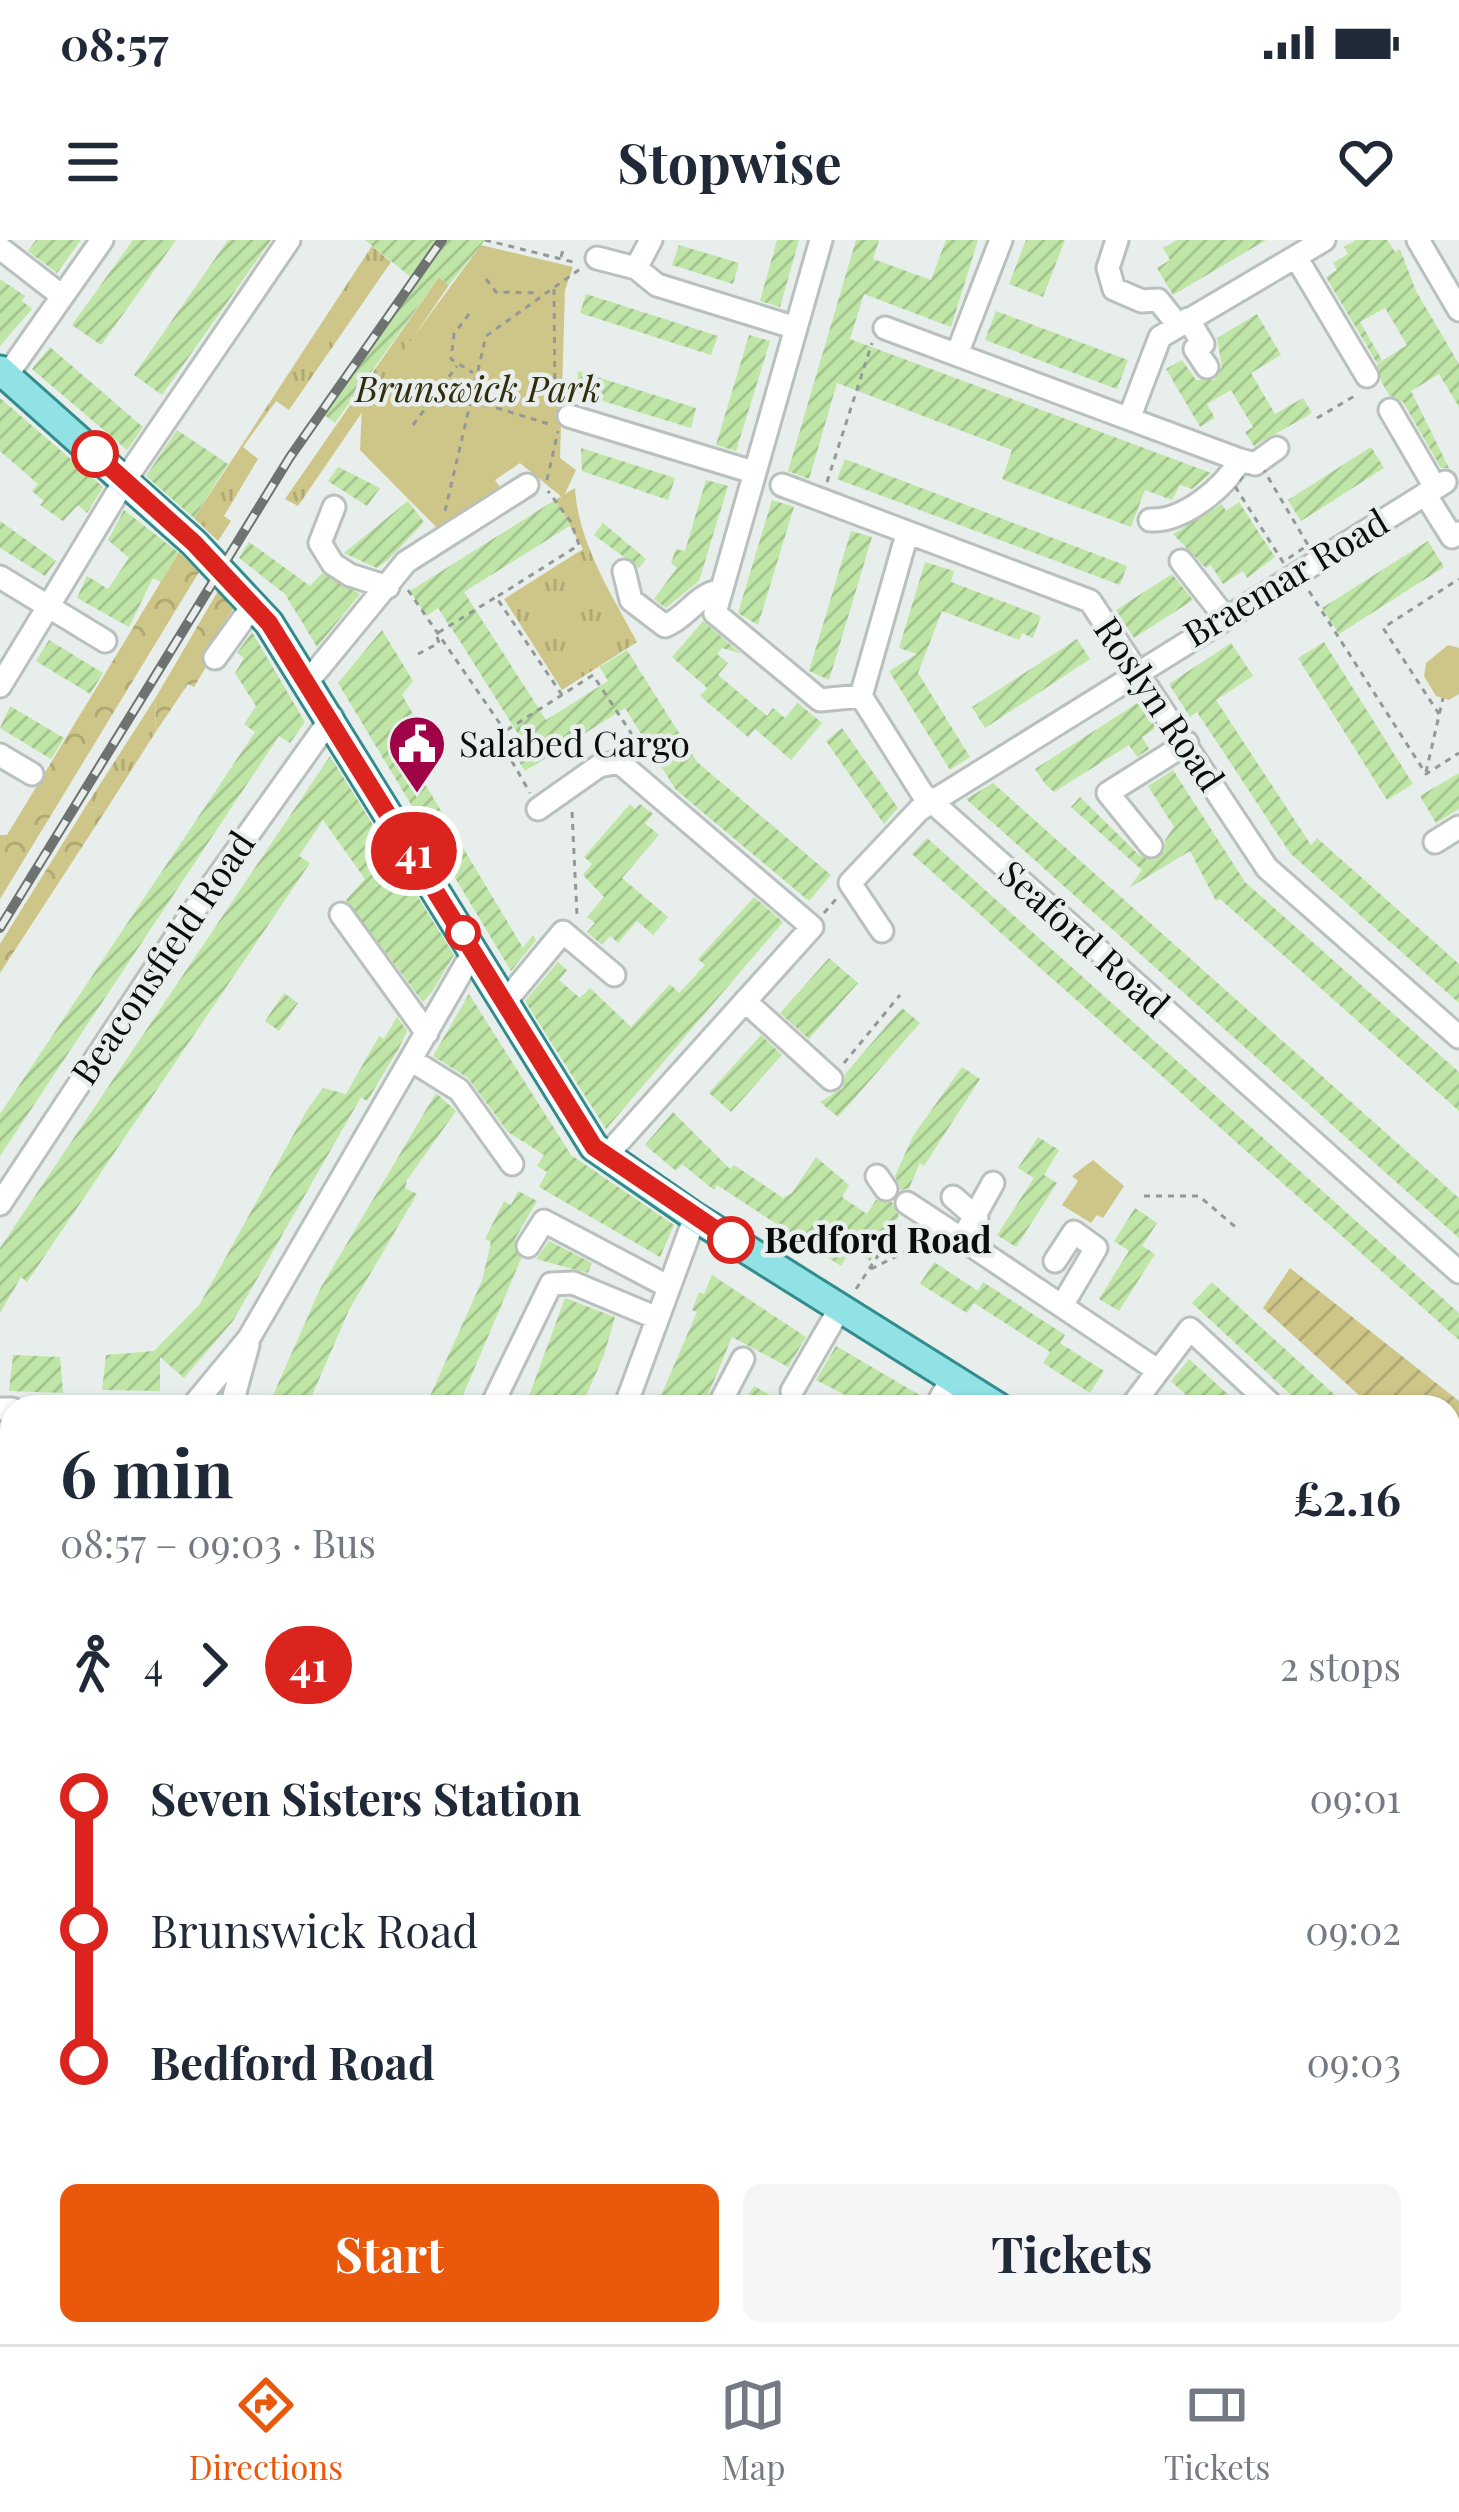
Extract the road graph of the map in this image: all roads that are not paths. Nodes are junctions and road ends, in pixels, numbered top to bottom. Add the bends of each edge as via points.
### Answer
1 (102, 240) edge
2 (289, 240) edge
3 (651, 240) edge
4 (821, 240) edge
5 (1001, 240) edge
6 (1117, 240) edge
7 (1324, 240) edge
8 (1418, 240) edge
9 (0, 248) edge
10 (1296, 257) junction
11 (590, 263) road end
12 (636, 268) junction
13 (62, 296) junction
14 (1459, 310) edge
15 (1183, 322) junction
16 (796, 328) junction
17 (885, 328) dead end
18 (957, 354) junction
19 (1207, 367) dead end
20 (3, 372) edge
21 (1364, 385) road end
22 (1390, 410) dead end
23 (1130, 416) junction
24 (564, 424) road end
25 (1277, 448) dead end
26 (1240, 460) junction
27 (753, 472) junction
28 (125, 480) junction
29 (782, 484) dead end
30 (526, 487) road end
31 (1435, 488) junction
32 (334, 507) dead end
33 (1150, 520) dead end
34 (1459, 533) edge
35 (907, 534) junction
36 (1181, 561) dead end
37 (624, 571) dead end
38 (0, 577) edge
39 (393, 580) junction
40 (718, 590) junction
41 (254, 604) junction
42 (47, 607) junction
43 (1224, 616) junction
44 (105, 640) dead end
45 (214, 658) dead end
46 (1137, 669) junction
47 (308, 680) junction
48 (0, 686) edge
49 (861, 696) junction
50 (332, 717) junction
51 (1187, 743) junction
52 (0, 755) edge
53 (32, 774) dead end
54 (547, 803) road end
55 (931, 803) junction
56 (1459, 827) edge
57 (1435, 842) dead end
58 (1150, 846) dead end
59 (340, 914) dead end
60 (882, 931) dead end
61 (476, 956) junction
62 (614, 975) dead end
63 (745, 1001) junction
64 (504, 1003) junction
65 (427, 1033) junction
66 (1459, 1037) edge
67 (411, 1060) junction
68 (831, 1078) road end
69 (606, 1156) junction
70 (512, 1164) dead end
71 (993, 1183) dead end
72 (953, 1197) dead end
73 (0, 1204) edge
74 (909, 1205) road end
75 (695, 1217) junction
76 (976, 1217) junction
77 (959, 1238) junction
78 (528, 1246) dead end
79 (1055, 1261) dead end
80 (1459, 1272) edge
81 (669, 1287) junction
82 (1063, 1304) junction
83 (839, 1307) junction
84 (657, 1318) junction
85 (249, 1338) junction
86 (743, 1359) dead end
87 (1157, 1370) junction
88 (952, 1378) junction
89 (792, 1391) dead end
90 (202, 1395) edge
91 (234, 1395) edge
92 (497, 1395) edge
93 (629, 1395) edge
94 (724, 1395) edge
95 (943, 1395) edge
96 (979, 1395) edge
97 (1139, 1395) edge
98 (1261, 1395) edge

1 - 13 street
2 - 28 street
3 - 12 street
4 - 16 street
5 - 18 street
6 - 15 street via 1108,268 1114,289 1158,299
7 - 10 street
8 - 14 street
9 - 13 street
10 - 15 street
10 - 21 street
11 - 12 street
12 - 16 street via 657,285
13 - 20 street
15 - 19 street via 1203,344 1195,349
15 - 23 street via 1160,337
16 - 27 street
17 - 18 street
18 - 23 street
20 - 28 main road
22 - 31 street
23 - 26 street
24 - 27 street
25 - 26 street via 1255,464
26 - 33 street via 1217,490 1164,521
27 - 40 street
28 - 41 main road
28 - 42 street
29 - 35 street, Roslyn Road
30 - 39 street
31 - 34 street via 1452,537
31 - 43 street, Braemar Road
32 - 39 street via 320,543 333,564
35 - 46 street, Roslyn Road via 1090,601
35 - 49 street
36 - 43 street
37 - 40 street via 631,600 665,626
38 - 42 street
39 - 47 street
40 - 49 street via 715,613 789,678 820,700
41 - 45 street
41 - 47 main road
42 - 44 street
42 - 48 street
43 - 46 street, Braemar Road
46 - 51 street, Roslyn Road
46 - 55 street, Braemar Road
47 - 50 main road
49 - 55 street, Seaford Road
50 - 61 main road
50 - 73 street, Beaconsfield Road
51 - 58 street via 1108,793
51 - 66 street, Roslyn Road via 1267,868
52 - 53 street
54 - 63 street via 599,766 619,762 812,927
55 - 60 street, Braemar Road via 850,883
55 - 80 street, Seaford Road
56 - 57 street
59 - 65 street
61 - 64 main road
61 - 65 street
62 - 64 street via 562,929
63 - 68 street
63 - 69 street
64 - 69 main road via 572,1119
65 - 67 street
67 - 70 street via 459,1090
67 - 85 street
69 - 75 main road
71 - 76 street
72 - 76 street
74 - 77 street
75 - 81 street
75 - 83 main road
76 - 77 street
77 - 82 street
78 - 81 street via 544,1221
79 - 82 street via 1074,1232 1096,1248
81 - 84 street
82 - 87 street
83 - 88 main road
83 - 89 street
84 - 92 street via 572,1283 551,1284
84 - 93 street
85 - 90 street
85 - 91 street
86 - 94 street
87 - 97 street
87 - 98 street via 1190,1329
88 - 95 street
88 - 96 main road

